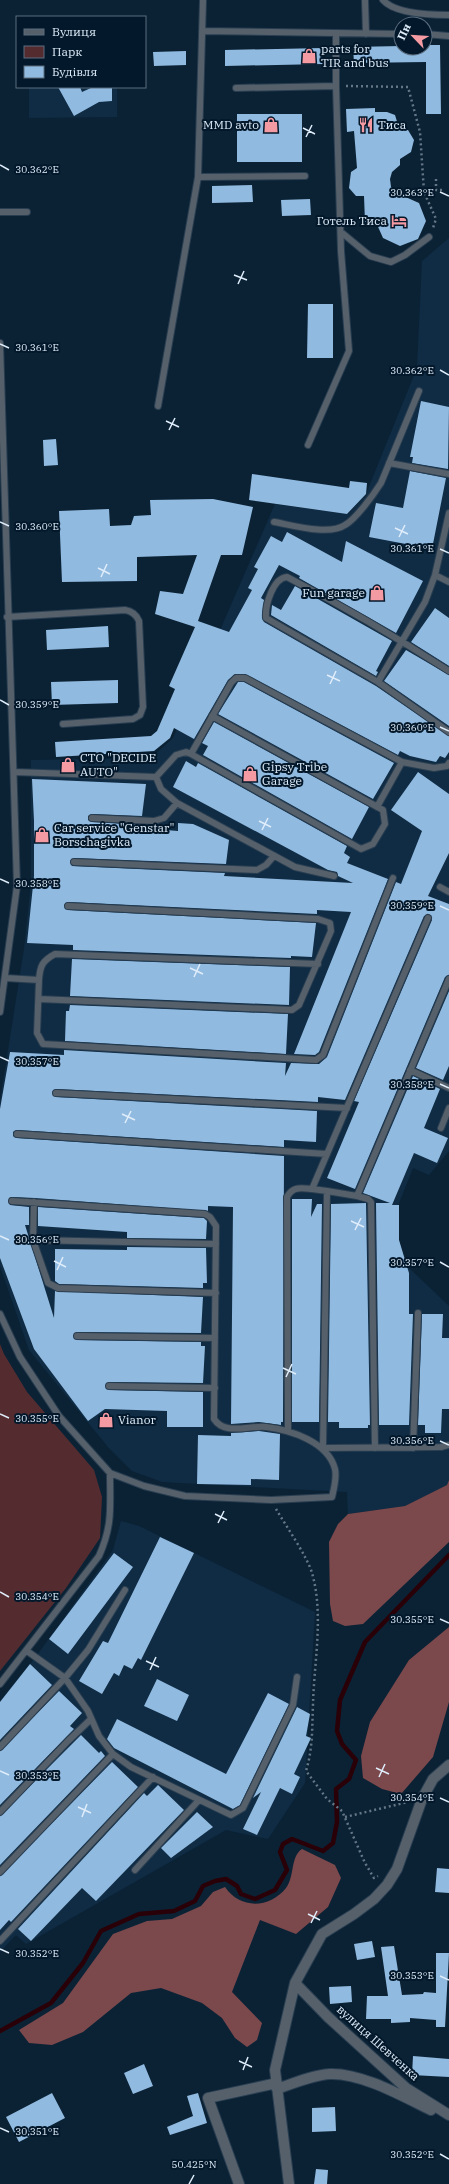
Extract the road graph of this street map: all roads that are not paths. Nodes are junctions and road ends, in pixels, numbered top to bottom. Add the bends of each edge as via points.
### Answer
1 (203, 0) edge
2 (365, 0) edge
3 (383, 0) edge
4 (449, 15) edge
5 (202, 31) junction
6 (336, 34) junction
7 (366, 34) junction
8 (393, 34) edge
9 (433, 35) edge
10 (449, 36) edge
11 (336, 86) junction
12 (236, 88) dead end
13 (305, 176) dead end
14 (198, 177) junction
15 (0, 212) edge
16 (27, 212) dead end
17 (341, 232) junction
18 (429, 237) road end
19 (0, 343) edge
20 (418, 391) dead end
21 (158, 406) dead end
22 (308, 445) dead end
23 (389, 463) junction
24 (449, 474) edge
25 (449, 515) edge
26 (274, 522) dead end
27 (436, 575) junction
28 (449, 582) edge
29 (8, 617) junction
30 (402, 641) junction
31 (449, 671) edge
32 (378, 682) junction
33 (212, 716) junction
34 (63, 724) dead end
35 (449, 732) edge
36 (192, 754) junction
37 (402, 762) junction
38 (449, 763) edge
39 (14, 772) junction
40 (156, 777) junction
41 (177, 803) junction
42 (377, 807) junction
43 (92, 818) dead end
44 (274, 856) junction
45 (74, 862) dead end
46 (334, 876) dead end
47 (393, 878) dead end
48 (440, 886) dead end
49 (449, 892) edge
50 (68, 906) dead end
51 (428, 918) dead end
52 (318, 964) junction
53 (6, 978) junction
54 (449, 979) edge
55 (39, 980) junction
56 (38, 999) junction
57 (0, 1012) edge
58 (410, 1070) junction
59 (449, 1088) edge
60 (56, 1093) dead end
61 (347, 1108) junction
62 (449, 1108) edge
63 (441, 1128) dead end
64 (17, 1134) dead end
65 (327, 1154) junction
66 (312, 1189) junction
67 (327, 1191) junction
68 (357, 1196) junction
69 (12, 1201) dead end
70 (34, 1202) junction
71 (33, 1240) junction
72 (216, 1244) junction
73 (216, 1293) junction
74 (418, 1313) dead end
75 (0, 1314) edge
76 (77, 1336) dead end
77 (215, 1338) junction
78 (109, 1386) dead end
79 (215, 1388) junction
80 (288, 1431) junction
81 (449, 1445) edge
82 (323, 1448) junction
83 (375, 1448) junction
84 (413, 1448) junction
85 (110, 1473) junction
86 (125, 1590) dead end
87 (26, 1651) junction
88 (297, 1677) dead end
89 (65, 1678) junction
90 (0, 1684) edge
91 (91, 1719) junction
92 (0, 1747) edge
93 (113, 1754) junction
94 (449, 1765) edge
95 (153, 1777) junction
96 (199, 1800) junction
97 (0, 1812) edge
98 (135, 1870) dead end
99 (0, 1872) edge
100 (0, 1941) edge
101 (295, 1983) junction
102 (277, 2086) junction
103 (449, 2117) edge
104 (240, 2184) edge
105 (289, 2184) edge

1 - 5 lane
2 - 7 lane
3 - 4 lane via 386,4 406,12
5 - 6 lane
5 - 14 lane
6 - 7 lane
6 - 11 lane
7 - 8 lane
9 - 10 lane
11 - 12 lane
11 - 17 lane
13 - 14 lane
14 - 21 lane
15 - 16 lane
17 - 18 lane via 370,256 391,262 404,256
17 - 22 lane via 349,351
19 - 29 lane
20 - 23 lane
23 - 24 lane
23 - 26 lane via 374,495 345,526 325,530
25 - 27 lane
27 - 28 lane
27 - 30 lane via 425,602
29 - 34 lane via 125,610 137,616 143,707 140,715 133,719
29 - 39 lane
30 - 31 lane
30 - 32 lane
30 - 32 lane via 340,604 287,577 276,583 266,618
32 - 35 lane
33 - 36 lane
33 - 37 lane via 231,682 236,678 245,678
33 - 42 lane
36 - 40 lane via 186,752 176,755
36 - 42 lane via 361,849 373,844 385,824 383,810
37 - 38 lane via 434,768 447,766
37 - 42 lane
39 - 40 lane
39 - 53 lane via 17,886
40 - 41 lane via 161,789
41 - 43 lane via 164,818 154,821
41 - 44 lane
44 - 45 lane via 257,870
44 - 46 lane via 295,867
47 - 56 lane via 323,1055 316,1060 43,1044 36,1033
48 - 49 lane
50 - 52 lane via 318,918 330,923 331,931
51 - 61 lane
52 - 55 lane via 55,954 45,959 40,966
52 - 56 lane via 298,1005 292,1010
53 - 55 lane
53 - 57 lane
54 - 58 lane
55 - 56 lane
58 - 59 lane
58 - 68 lane
60 - 61 lane
61 - 65 lane
62 - 63 lane
64 - 65 lane
65 - 66 lane
66 - 67 lane
66 - 80 lane via 297,1188 291,1191 288,1197
67 - 68 lane
67 - 82 lane
68 - 83 lane via 371,1202
69 - 70 lane
70 - 71 lane
70 - 72 lane via 204,1214 210,1216 216,1226
71 - 72 lane
71 - 73 lane via 48,1283 58,1288
72 - 73 lane
73 - 77 lane
74 - 84 lane
75 - 85 lane via 20,1357 59,1416
76 - 77 lane
77 - 79 lane
78 - 79 lane
79 - 80 lane via 214,1420 218,1426 226,1429 264,1427
80 - 82 lane
81 - 84 lane
82 - 83 lane
82 - 85 lane via 335,1469 332,1497 271,1500 185,1496 144,1486
83 - 84 lane
85 - 87 lane via 108,1536 99,1556
86 - 89 lane via 88,1650
87 - 89 lane
87 - 90 lane
88 - 96 lane via 293,1705 243,1808 231,1815
89 - 91 lane
89 - 92 lane
91 - 93 lane via 99,1736
91 - 97 lane
93 - 95 lane via 131,1767
93 - 99 lane
94 - 101 street via 433,1779 422,1799 397,1869 387,1885 374,1899 322,1934
95 - 96 lane
95 - 100 lane
96 - 98 lane
101 - 102 street via 275,2070
101 - 103 street, вулиця Шевченка via 328,2017 406,2088
102 - 103 street, вулиця Шевченка via 331,2074 355,2077
102 - 104 street, вулиця Шевченка via 208,2098
102 - 105 street

